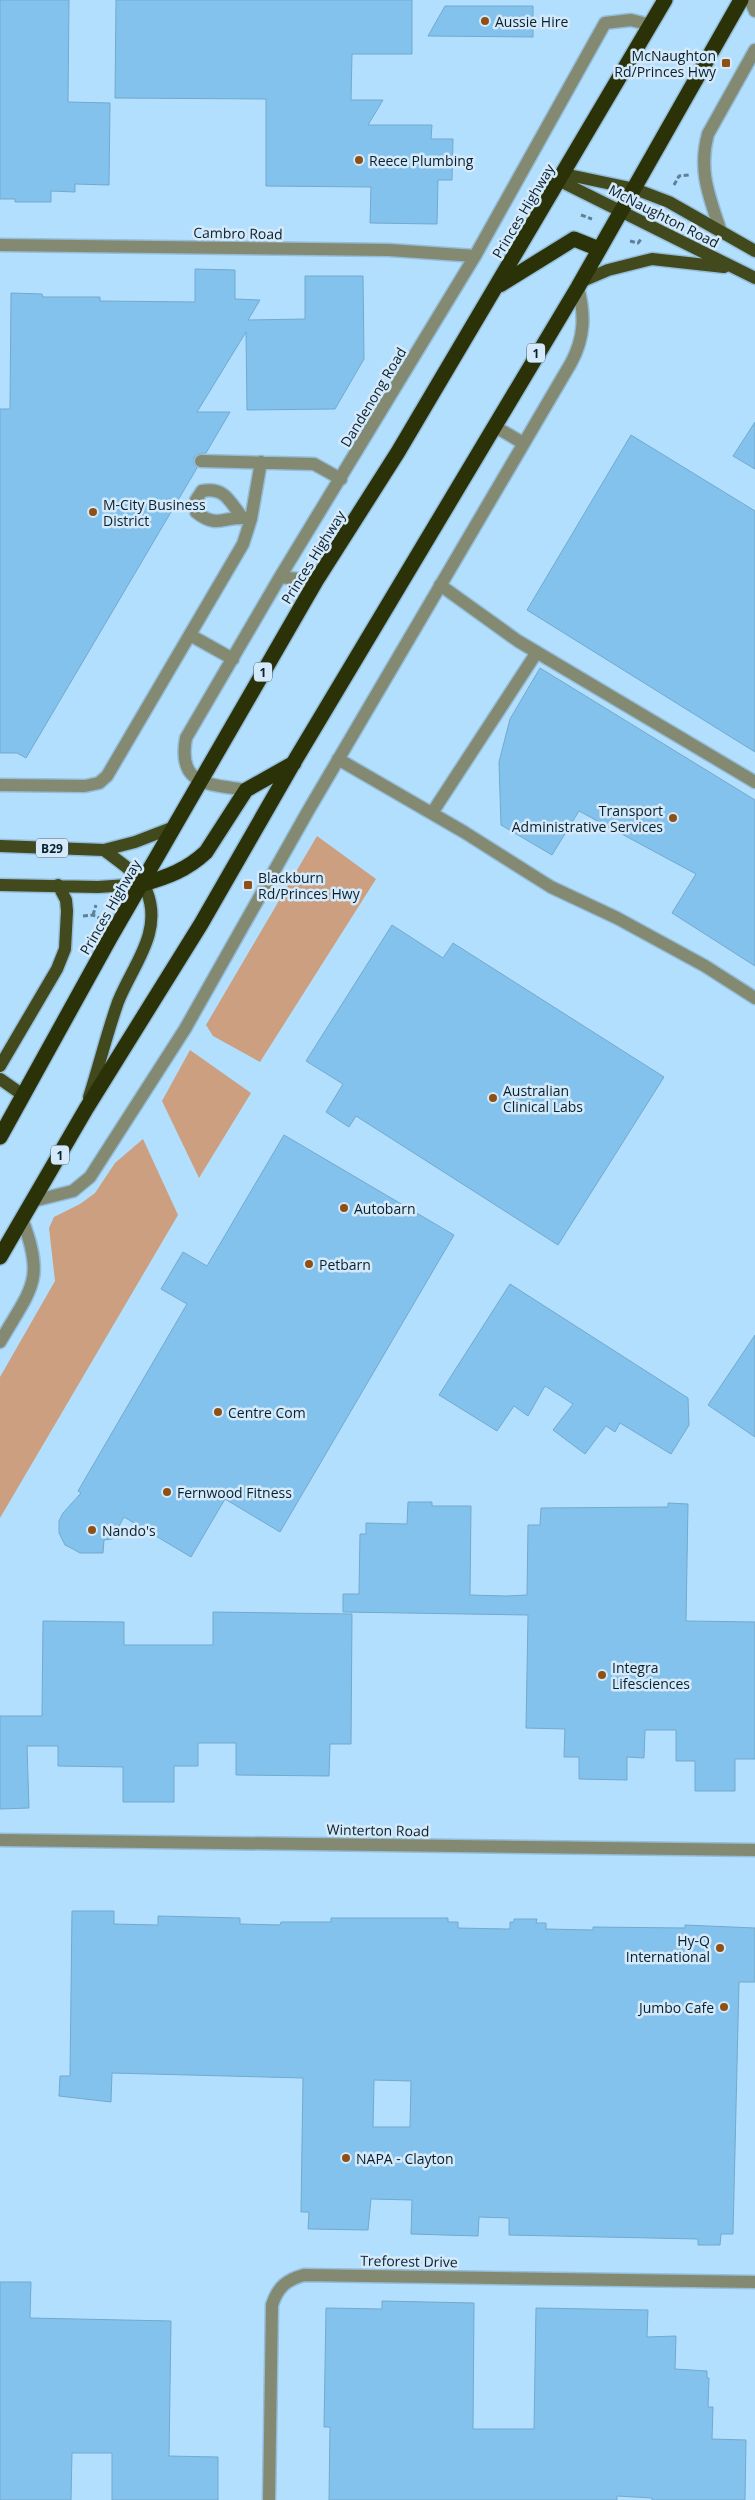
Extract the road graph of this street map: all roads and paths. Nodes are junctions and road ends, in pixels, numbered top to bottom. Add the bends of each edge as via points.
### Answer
1 (665, 0) edge
2 (742, 0) edge
3 (750, 0) edge
4 (755, 11) edge
5 (651, 25) junction
6 (755, 50) edge
7 (695, 174) dead end
8 (562, 178) junction
9 (674, 185) dead end
10 (634, 189) junction
11 (622, 210) junction
12 (582, 214) dead end
13 (592, 219) dead end
14 (720, 229) junction
15 (0, 245) edge
16 (598, 250) junction
17 (755, 251) edge
18 (475, 256) junction
19 (734, 268) junction
20 (755, 278) edge
21 (579, 284) junction
22 (496, 287) junction
23 (494, 426) junction
24 (523, 443) junction
25 (202, 461) dead end
26 (261, 462) junction
27 (341, 479) junction
28 (280, 577) junction
29 (316, 580) junction
30 (440, 585) junction
31 (190, 635) junction
32 (536, 652) junction
33 (233, 659) junction
34 (338, 759) junction
35 (294, 762) junction
36 (200, 782) junction
37 (755, 782) edge
38 (0, 785) edge
39 (246, 790) junction
40 (432, 813) junction
41 (174, 827) junction
42 (0, 846) edge
43 (104, 850) junction
44 (0, 884) edge
45 (143, 884) junction
46 (58, 885) junction
47 (96, 905) dead end
48 (93, 915) junction
49 (84, 916) dead end
50 (99, 918) dead end
51 (755, 998) edge
52 (0, 1066) edge
53 (0, 1079) edge
54 (23, 1095) junction
55 (86, 1109) junction
56 (0, 1137) edge
57 (33, 1200) junction
58 (22, 1219) junction
59 (0, 1257) edge
60 (0, 1342) edge
61 (0, 1840) edge
62 (755, 1850) edge
63 (755, 2282) edge
64 (269, 2500) edge

1 - 5 highway, Princes Highway / 1
2 - 10 highway, 1
3 - 4 street
5 - 8 highway, Princes Highway / 1
5 - 18 street, Dandenong Road via 632,20 605,23
6 - 14 street via 708,134 705,146 706,185
7 - 9 path via 679,176
8 - 10 main road, McNaughton Road
8 - 11 main road, McNaughton Road
8 - 22 highway, Princes Highway / 1
10 - 11 highway, 1
10 - 14 main road, McNaughton Road via 669,202
11 - 16 highway, 1
11 - 19 main road, McNaughton Road
12 - 13 path
14 - 17 main road, McNaughton Road
15 - 18 street, Cambro Road via 389,250
16 - 21 highway, 1
16 - 22 highway via 574,239
18 - 27 street, Dandenong Road
19 - 20 main road, McNaughton Road
19 - 21 main road via 652,259 608,270
21 - 23 highway, 1
21 - 24 street via 584,320 579,349
22 - 29 highway, Princes Highway / 1 via 398,452
23 - 24 street
23 - 35 highway, 1
24 - 30 street
25 - 26 street
26 - 27 street via 314,464
26 - 31 street via 246,518 243,544
27 - 28 street, Dandenong Road
28 - 29 street
28 - 33 street, Dandenong Road
29 - 36 highway, Princes Highway / 1
30 - 32 street
30 - 34 street
31 - 33 street
31 - 38 street via 107,776 99,783 85,786
32 - 37 street
32 - 40 street
33 - 36 street, Dandenong Road via 186,738 185,764 190,775
34 - 40 street
34 - 57 street via 185,1029 106,1154 90,1177 73,1191
35 - 39 highway
35 - 55 highway, 1 via 190,942
36 - 39 street
36 - 41 highway, Princes Highway / 1
39 - 45 highway via 197,861 170,876
40 - 51 street via 551,887 617,918 705,966
41 - 43 main road, B29
41 - 45 highway, Princes Highway / 1
42 - 43 main road, B29
43 - 45 main road
44 - 46 main road
45 - 46 main road
45 - 54 highway, Princes Highway / 1
45 - 55 main road via 150,911 148,942 118,1002
46 - 52 main road via 66,900 65,949 57,969
47 - 48 path
48 - 49 path
48 - 50 path
53 - 54 main road
54 - 56 highway, Princes Highway / 1
55 - 57 highway, 1
57 - 58 highway, 1
58 - 59 highway, 1
58 - 60 street via 35,1257 34,1280
61 - 62 street, Winterton Road
63 - 64 street, Treforest Drive via 304,2275 290,2278 277,2290 272,2305

